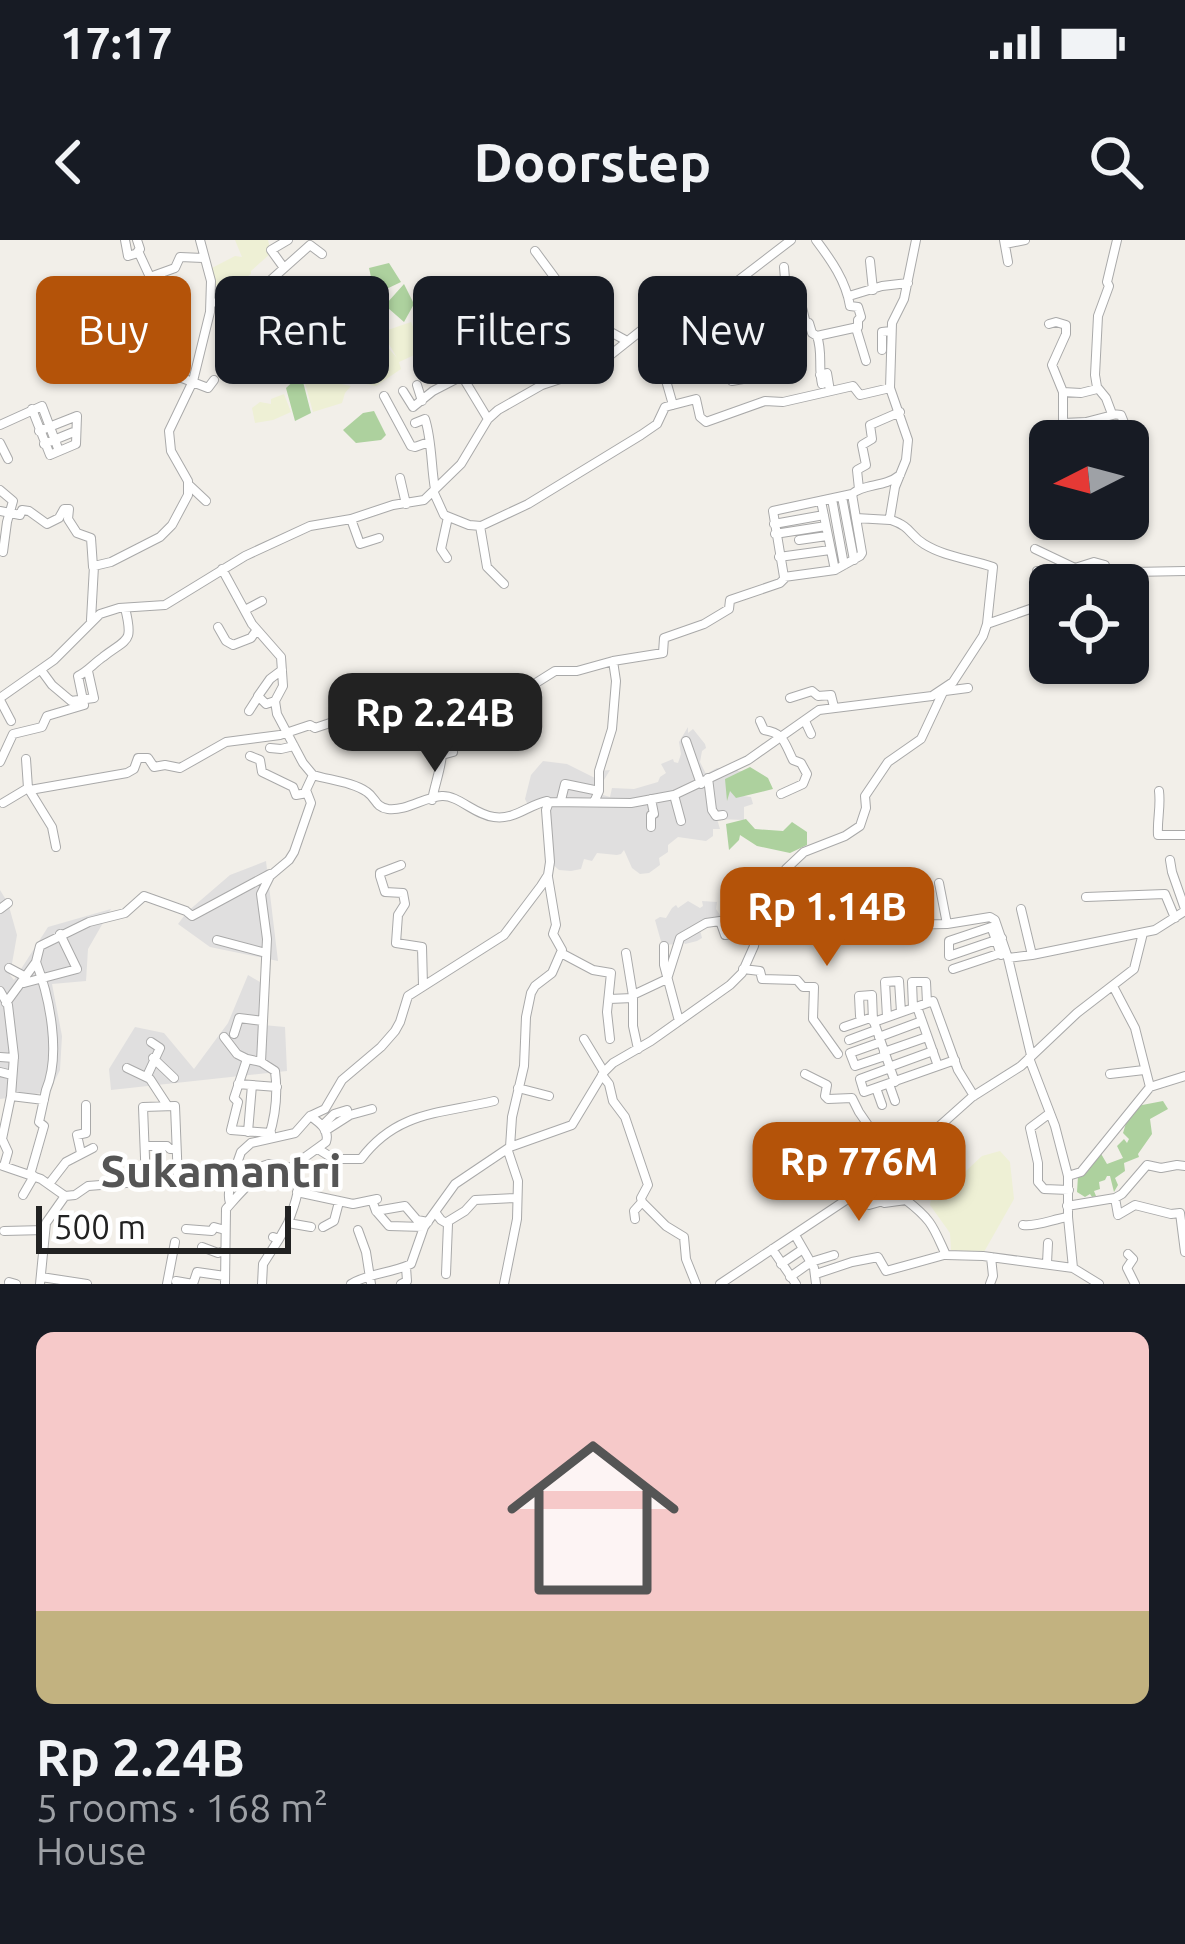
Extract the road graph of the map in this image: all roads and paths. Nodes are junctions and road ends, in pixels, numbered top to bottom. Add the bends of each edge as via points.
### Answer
1 (125, 240) edge
2 (137, 240) edge
3 (200, 240) edge
4 (288, 240) edge
5 (790, 240) edge
6 (916, 240) edge
7 (1025, 240) edge
8 (1117, 240) edge
9 (821, 242) edge
10 (1005, 242) edge
11 (535, 251) dead end
12 (322, 254) dead end
13 (140, 255) junction
14 (128, 259) dead end
15 (203, 259) junction
16 (870, 261) dead end
17 (1008, 262) dead end
18 (784, 267) dead end
19 (284, 268) junction
20 (275, 276) edge
21 (553, 276) edge
22 (743, 276) edge
23 (784, 276) edge
24 (908, 283) junction
25 (873, 290) junction
26 (848, 296) junction
27 (212, 302) junction
28 (215, 302) edge
29 (807, 324) edge
30 (1049, 325) dead end
31 (856, 328) junction
32 (638, 332) edge
33 (891, 332) junction
34 (614, 333) edge
35 (817, 336) junction
36 (627, 340) junction
37 (882, 350) dead end
38 (614, 351) edge
39 (866, 361) dead end
40 (214, 380) dead end
41 (193, 381) junction
42 (548, 384) edge
43 (668, 384) edge
44 (824, 384) junction
45 (417, 385) dead end
46 (890, 388) junction
47 (1099, 388) junction
48 (403, 392) dead end
49 (1064, 392) junction
50 (23, 396) dead end
51 (384, 396) dead end
52 (13, 401) dead end
53 (422, 401) junction
54 (673, 405) junction
55 (34, 408) junction
56 (900, 412) junction
57 (19, 415) junction
58 (1113, 415) junction
59 (488, 419) junction
60 (1123, 420) edge
61 (415, 423) dead end
62 (0, 424) edge
63 (50, 426) junction
64 (39, 431) junction
65 (76, 431) junction
66 (55, 440) junction
67 (428, 442) junction
68 (0, 443) edge
69 (44, 444) junction
70 (59, 451) junction
71 (7, 460) edge
72 (900, 475) junction
73 (400, 478) dead end
74 (189, 485) junction
75 (0, 490) edge
76 (435, 492) junction
77 (841, 496) junction
78 (206, 501) dead end
79 (406, 504) junction
80 (12, 513) edge
81 (448, 517) junction
82 (856, 518) junction
83 (351, 519) junction
84 (890, 520) junction
85 (481, 526) junction
86 (774, 529) junction
87 (829, 535) junction
88 (379, 538) dead end
89 (855, 539) junction
90 (1035, 549) dead end
91 (3, 552) dead end
92 (811, 552) junction
93 (779, 557) junction
94 (446, 558) dead end
95 (1067, 564) edge
96 (844, 565) junction
97 (93, 568) junction
98 (222, 569) junction
99 (1185, 571) edge
100 (1149, 572) edge
101 (786, 577) junction
102 (504, 584) dead end
103 (262, 602) dead end
104 (125, 608) junction
105 (1029, 608) edge
106 (245, 610) junction
107 (91, 621) junction
108 (987, 624) junction
109 (218, 627) dead end
110 (256, 630) junction
111 (614, 661) junction
112 (283, 669) junction
113 (41, 670) junction
114 (968, 688) dead end
115 (944, 691) junction
116 (258, 697) junction
117 (91, 698) junction
118 (790, 698) dead end
119 (0, 699) edge
120 (275, 701) junction
121 (834, 707) junction
122 (248, 711) dead end
123 (347, 720) dead end
124 (11, 721) dead end
125 (805, 721) junction
126 (760, 722) dead end
127 (285, 733) junction
128 (811, 734) dead end
129 (782, 737) junction
130 (686, 741) dead end
131 (293, 746) junction
132 (269, 748) dead end
133 (758, 753) junction
134 (250, 756) dead end
135 (1, 758) edge
136 (26, 759) dead end
137 (767, 765) dead end
138 (313, 775) junction
139 (704, 781) junction
140 (29, 789) junction
141 (0, 790) edge
142 (599, 791) junction
143 (1160, 791) dead end
144 (307, 793) junction
145 (781, 794) dead end
146 (674, 795) junction
147 (651, 799) junction
148 (432, 800) junction
149 (561, 800) junction
150 (549, 802) junction
151 (594, 802) junction
152 (2, 803) edge
153 (723, 815) dead end
154 (680, 820) dead end
155 (651, 827) dead end
156 (1185, 836) edge
157 (56, 847) dead end
158 (1170, 860) dead end
159 (401, 865) dead end
160 (272, 874) junction
161 (548, 875) junction
162 (939, 883) dead end
163 (1086, 897) dead end
164 (1021, 909) dead end
165 (1185, 910) edge
166 (1175, 918) junction
167 (947, 924) junction
168 (756, 933) junction
169 (1143, 933) junction
170 (60, 934) junction
171 (999, 939) junction
172 (217, 940) dead end
173 (664, 946) dead end
174 (266, 953) junction
175 (561, 953) junction
176 (626, 953) dead end
177 (1032, 955) junction
178 (1003, 956) junction
179 (36, 962) junction
180 (9, 968) dead end
181 (628, 969) junction
182 (743, 969) junction
183 (953, 969) dead end
184 (610, 972) junction
185 (42, 979) junction
186 (667, 979) junction
187 (24, 980) junction
188 (423, 986) junction
189 (1113, 986) junction
190 (0, 991) edge
191 (633, 997) junction
192 (609, 999) junction
193 (919, 1006) junction
194 (4, 1007) edge
195 (901, 1012) junction
196 (860, 1016) dead end
197 (887, 1017) junction
198 (263, 1021) junction
199 (679, 1021) junction
200 (922, 1022) junction
201 (844, 1027) dead end
202 (927, 1036) junction
203 (879, 1037) junction
204 (584, 1039) dead end
205 (610, 1039) dead end
206 (849, 1040) dead end
207 (151, 1042) dead end
208 (638, 1048) junction
209 (933, 1052) junction
210 (838, 1054) dead end
211 (0, 1057) edge
212 (1030, 1057) junction
213 (14, 1058) junction
214 (153, 1058) junction
215 (247, 1059) junction
216 (955, 1060) junction
217 (261, 1062) junction
218 (938, 1066) junction
219 (127, 1068) dead end
220 (890, 1068) junction
221 (1144, 1070) junction
222 (0, 1072) edge
223 (603, 1073) junction
224 (1110, 1074) dead end
225 (806, 1075) dead end
226 (12, 1076) junction
227 (148, 1076) junction
228 (1185, 1076) edge
229 (174, 1078) dead end
230 (892, 1083) junction
231 (238, 1084) junction
232 (252, 1085) junction
233 (277, 1087) junction
234 (1150, 1087) junction
235 (518, 1088) junction
236 (876, 1088) junction
237 (10, 1096) junction
238 (549, 1096) dead end
239 (972, 1097) junction
240 (44, 1100) junction
241 (895, 1100) dead end
242 (494, 1101) dead end
243 (86, 1105) dead end
244 (882, 1105) dead end
245 (167, 1106) junction
246 (372, 1109) dead end
247 (347, 1110) dead end
248 (1050, 1113) junction
249 (310, 1115) junction
250 (322, 1125) junction
251 (248, 1132) junction
252 (270, 1135) junction
253 (145, 1146) junction
254 (93, 1148) dead end
255 (176, 1149) junction
256 (318, 1149) junction
257 (509, 1149) junction
258 (81, 1153) junction
259 (2, 1166) edge
260 (278, 1166) junction
261 (896, 1166) junction
262 (1185, 1166) edge
263 (290, 1168) junction
264 (232, 1172) junction
265 (32, 1175) junction
266 (1068, 1176) junction
267 (872, 1182) junction
268 (146, 1183) junction
269 (181, 1184) junction
270 (51, 1185) junction
271 (861, 1189) junction
272 (1069, 1190) junction
273 (297, 1192) junction
274 (23, 1195) dead end
275 (65, 1196) junction
276 (515, 1198) junction
277 (1114, 1198) junction
278 (883, 1201) junction
279 (339, 1202) junction
280 (642, 1202) junction
281 (230, 1204) junction
282 (376, 1211) junction
283 (435, 1212) junction
284 (1068, 1212) junction
285 (635, 1219) dead end
286 (447, 1222) junction
287 (288, 1223) junction
288 (426, 1225) junction
289 (323, 1226) dead end
290 (1023, 1226) dead end
291 (311, 1227) dead end
292 (185, 1229) dead end
293 (45, 1230) junction
294 (225, 1230) junction
295 (358, 1230) dead end
296 (4, 1231) dead end
297 (795, 1234) junction
298 (175, 1242) dead end
299 (1048, 1243) dead end
300 (202, 1247) dead end
301 (803, 1249) junction
302 (225, 1250) junction
303 (772, 1250) junction
304 (1185, 1252) edge
305 (1128, 1253) dead end
306 (944, 1254) junction
307 (833, 1255) dead end
308 (991, 1257) junction
309 (811, 1262) junction
310 (1047, 1263) junction
311 (781, 1264) junction
312 (406, 1267) junction
313 (1073, 1268) junction
314 (446, 1274) dead end
315 (816, 1279) edge
316 (226, 1280) edge
317 (371, 1280) edge
318 (793, 1280) edge
319 (40, 1281) edge
320 (172, 1282) edge
321 (87, 1284) edge
322 (189, 1284) edge
323 (262, 1284) edge
324 (351, 1284) edge
325 (401, 1284) edge
326 (504, 1284) edge
327 (696, 1284) edge
328 (720, 1284) edge
329 (990, 1284) edge
330 (1099, 1284) edge
331 (1135, 1284) edge

1 - 13 street via 128,256
2 - 13 street
3 - 15 street
4 - 19 street via 271,250
5 - 22 street
6 - 24 street
7 - 10 street
8 - 47 street via 1098,316
9 - 26 street
10 - 17 street
11 - 21 street
12 - 19 street via 310,245
13 - 14 street
13 - 15 street via 151,278 183,257
15 - 27 street
16 - 25 street
18 - 23 street
19 - 20 street
24 - 25 street
24 - 33 street
25 - 26 street
26 - 31 street via 861,316
27 - 28 street
27 - 41 street
29 - 35 street
30 - 49 street via 1066,325 1052,364
31 - 35 street
31 - 39 street
32 - 36 street
33 - 37 street via 882,332
33 - 46 street
34 - 36 street
35 - 44 street
36 - 38 street
40 - 41 street via 208,388
41 - 74 street via 169,431
42 - 59 street
43 - 54 street
44 - 46 street via 853,386 860,395
44 - 54 street via 706,422 697,399
45 - 53 street
46 - 56 street
47 - 49 street
47 - 58 street
48 - 53 street via 412,407
49 - 58 street via 1064,424
50 - 55 street
51 - 67 street via 411,446
52 - 57 street
53 - 59 street via 462,376
54 - 85 street via 641,435
55 - 57 street
55 - 63 street
55 - 64 street
56 - 72 street via 908,440
56 - 77 street via 870,425 866,465
57 - 62 street
58 - 60 street
59 - 76 street
61 - 67 street via 426,421
63 - 64 street
63 - 65 street via 77,416
63 - 66 street
64 - 69 street
65 - 66 street
65 - 70 street via 76,444
66 - 69 street
66 - 70 street
67 - 76 street
68 - 71 street
69 - 70 street via 49,455
72 - 77 street
72 - 84 street
73 - 79 street
74 - 78 street
74 - 97 street via 166,532
75 - 80 street via 13,500
76 - 79 street
76 - 81 street
77 - 82 street
77 - 86 street via 774,510
77 - 87 street
77 - 87 street
77 - 89 street
79 - 83 street
80 - 91 street
80 - 97 street via 29,511 48,524 68,509 76,532 91,538
81 - 85 street
81 - 94 street
82 - 84 street
82 - 89 street
83 - 88 street via 360,544
83 - 98 street via 310,526
84 - 108 street via 909,527 920,543 993,567
85 - 102 street via 488,567
86 - 87 street
86 - 93 street
87 - 89 street
87 - 92 street
87 - 92 street via 804,540
87 - 96 street
89 - 96 street
90 - 95 street
92 - 93 street
93 - 101 street
96 - 101 street
97 - 107 street
98 - 104 street via 182,599
98 - 106 street
99 - 100 street
101 - 111 street via 664,638 663,652
103 - 106 street
104 - 107 street
104 - 117 street via 125,641 78,677
105 - 108 street
106 - 110 street
107 - 113 street
108 - 115 street
109 - 110 street via 232,645
110 - 112 street via 278,651
111 - 142 street via 615,705
111 - 148 street via 555,671 520,693 480,691 451,700 453,753 442,755
112 - 116 street
112 - 120 street
113 - 117 street via 69,700
113 - 119 street
114 - 115 street
115 - 121 street
115 - 168 street via 921,739 888,763 865,796 860,826 797,857 762,908
116 - 120 street
116 - 122 street
117 - 135 street via 13,734
118 - 121 street via 832,695
119 - 124 street
120 - 127 street
121 - 125 street
123 - 127 street
125 - 128 street
125 - 129 street
126 - 129 street
127 - 131 street
127 - 140 street via 227,742 180,768 138,758 128,773
129 - 133 street
129 - 145 street via 807,774
130 - 139 street
131 - 132 street
131 - 138 street
133 - 137 street
133 - 139 street
134 - 144 street via 294,794
136 - 140 street
138 - 144 street
138 - 148 street via 367,792 382,808
139 - 146 street
139 - 153 street via 712,811
140 - 152 street
140 - 157 street
141 - 152 street
142 - 149 street via 565,784
142 - 151 street
143 - 156 street via 1158,835
144 - 160 street via 294,852
146 - 147 street
146 - 154 street
147 - 151 street
147 - 155 street
148 - 150 street via 451,797 502,818
149 - 150 street
149 - 151 street
150 - 161 street
158 - 165 street
159 - 188 street via 380,876 385,892 404,894 396,944 422,947
160 - 170 street via 192,916 144,896 125,913
160 - 174 street via 261,894
161 - 175 street
161 - 188 street via 504,935
162 - 167 street
163 - 166 street via 1166,893
164 - 177 street
165 - 166 street
166 - 169 street
167 - 168 street via 822,919 796,933
167 - 171 street via 990,917
168 - 182 street
168 - 186 street via 726,935 721,920 706,922 680,938
169 - 177 street
169 - 189 street via 1134,969
170 - 179 street via 40,946
170 - 185 street via 77,969
171 - 171 street via 991,927 949,941 950,956
171 - 178 street
172 - 174 street
173 - 186 street
174 - 198 street
175 - 184 street
175 - 235 street via 532,990
176 - 181 street
177 - 178 street
178 - 183 street
178 - 212 street
179 - 185 street
179 - 187 street
180 - 187 street
181 - 184 street
181 - 191 street
182 - 199 street
182 - 210 street via 813,986 813,1019
184 - 192 street
185 - 187 street
185 - 240 street via 53,1042
186 - 191 street
186 - 199 street
187 - 194 street
188 - 249 street via 408,996 381,1047 343,1080 325,1109
189 - 212 street
189 - 221 street via 1135,1028
190 - 194 street
191 - 192 street
191 - 208 street
192 - 205 street
193 - 195 street
193 - 200 street
193 - 216 street via 933,1001
194 - 213 street
195 - 197 street
195 - 197 street via 899,981 885,982
196 - 203 street via 859,996 872,995
197 - 203 street
198 - 215 street via 238,1018 229,1036
198 - 217 street
199 - 208 street
200 - 202 street
200 - 203 street
201 - 203 street
202 - 203 street
202 - 209 street
203 - 206 street
203 - 220 street
204 - 223 street
207 - 214 street via 160,1047
208 - 223 street
209 - 218 street
209 - 220 street
211 - 213 street
212 - 239 street
212 - 248 street
213 - 226 street
214 - 227 street
214 - 229 street
215 - 217 street
215 - 231 street
216 - 218 street
216 - 239 street
217 - 233 street via 274,1070
218 - 230 street
219 - 227 street
220 - 230 street
220 - 236 street via 860,1079 864,1092
221 - 224 street
221 - 234 street
222 - 226 street
223 - 257 street via 572,1125
223 - 280 street via 625,1117 647,1190
225 - 261 street via 827,1085 826,1097 852,1098
226 - 237 street
227 - 245 street
228 - 234 street
230 - 236 street
230 - 241 street
231 - 232 street
231 - 251 street via 231,1130
232 - 233 street
232 - 251 street
233 - 252 street
234 - 266 street via 1081,1172
235 - 238 street
235 - 257 street
236 - 244 street
237 - 240 street
237 - 259 street
239 - 261 street
240 - 265 street
242 - 256 street via 400,1124 360,1160
243 - 258 street via 86,1133 76,1138
245 - 253 street via 143,1107
245 - 255 street via 175,1106
246 - 250 street
247 - 250 street
248 - 266 street
248 - 272 street via 1030,1128 1038,1182
249 - 250 street
249 - 252 street via 295,1133
250 - 256 street via 327,1140
251 - 252 street
252 - 264 street via 244,1149
253 - 255 street
253 - 268 street
254 - 258 street
255 - 269 street
256 - 263 street
257 - 276 street
257 - 283 street via 455,1184
258 - 270 street
259 - 265 street
260 - 263 street
260 - 264 street
260 - 281 street
261 - 267 street
262 - 277 street via 1147,1165
263 - 273 street
264 - 269 street
264 - 281 street
265 - 270 street
265 - 274 street
266 - 272 street
267 - 271 street
267 - 278 street
268 - 269 street
268 - 275 street via 88,1186
270 - 275 street
271 - 278 street via 869,1205
271 - 297 street
272 - 284 street
273 - 279 street
273 - 287 street
275 - 293 street
276 - 286 street via 476,1199
276 - 326 street
277 - 284 street
277 - 304 street via 1119,1215 1135,1205 1180,1214
278 - 306 street via 909,1202 937,1231
279 - 282 street via 375,1200
279 - 289 street via 334,1221
280 - 285 street
280 - 327 street via 685,1238
281 - 294 street
282 - 288 street via 392,1227
282 - 288 street via 404,1205
283 - 286 street
283 - 288 street
284 - 290 street
284 - 313 street
286 - 314 street
287 - 291 street
287 - 323 street via 262,1264
288 - 312 street
292 - 294 street
293 - 296 street
293 - 319 street
294 - 302 street
295 - 317 street
297 - 301 street
297 - 303 street
298 - 320 street
299 - 310 street
300 - 302 street
301 - 309 street
301 - 311 street
302 - 316 street
303 - 311 street
303 - 328 street
305 - 331 street
306 - 308 street
306 - 315 street via 887,1271 878,1257 855,1261
307 - 309 street
308 - 310 street
308 - 329 street
309 - 315 street
309 - 318 street
310 - 313 street
311 - 318 street
312 - 317 street
312 - 325 street
313 - 330 street
316 - 322 street via 197,1272
317 - 324 street
319 - 321 street
320 - 322 street

